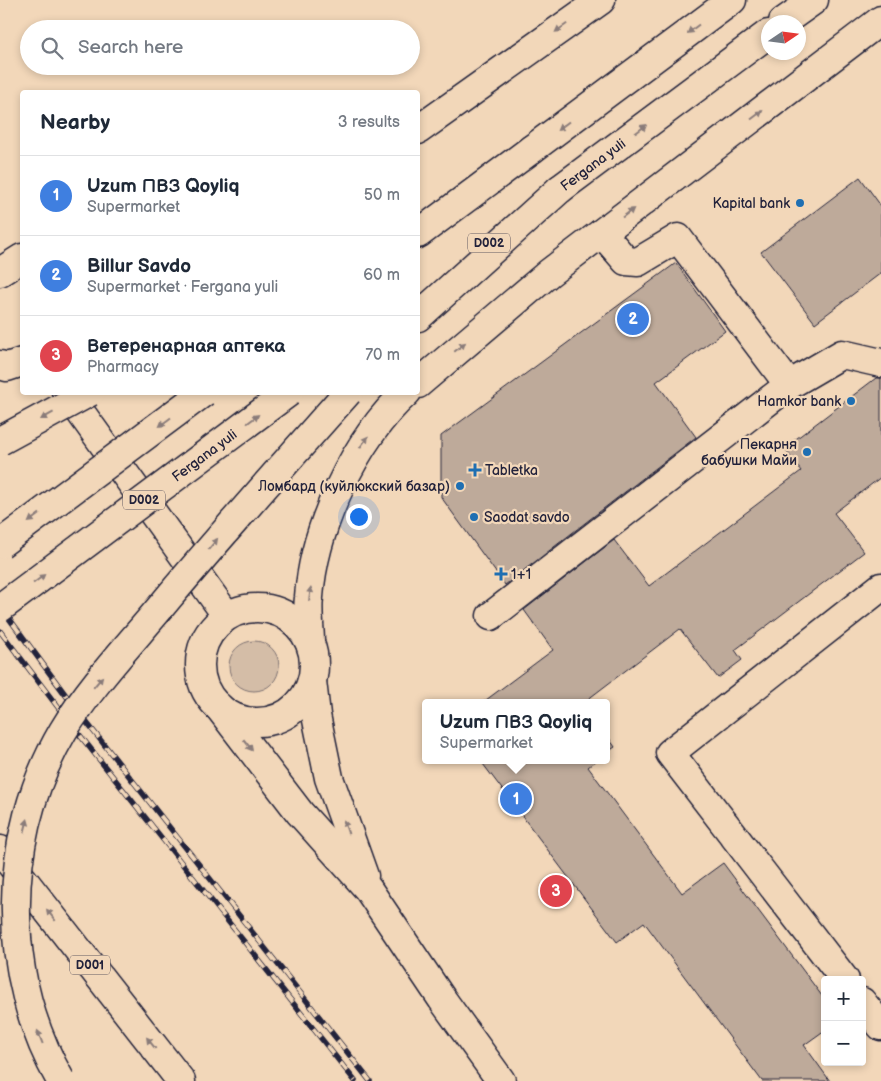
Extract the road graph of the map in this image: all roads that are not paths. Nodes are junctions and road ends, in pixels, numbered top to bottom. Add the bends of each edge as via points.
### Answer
1 (600, 0) edge
2 (732, 0) edge
3 (814, 0) edge
4 (793, 15) edge
5 (881, 20) edge
6 (761, 39) edge
7 (420, 129) edge
8 (532, 149) junction
9 (560, 189) junction
10 (420, 211) edge
11 (420, 233) edge
12 (602, 233) junction
13 (20, 259) edge
14 (0, 272) edge
15 (420, 294) edge
16 (420, 315) edge
17 (20, 363) edge
18 (881, 363) edge
19 (0, 365) edge
20 (420, 381) edge
21 (788, 385) junction
22 (68, 395) edge
23 (84, 395) edge
24 (200, 395) edge
25 (284, 395) edge
26 (345, 395) edge
27 (404, 395) edge
28 (0, 441) edge
29 (0, 544) edge
30 (881, 587) edge
31 (0, 608) edge
32 (227, 616) junction
33 (491, 616) dead end
34 (310, 643) junction
35 (312, 682) junction
36 (218, 706) junction
37 (0, 850) edge
38 (368, 889) junction
39 (842, 976) edge
40 (866, 1007) edge
41 (881, 1026) edge
42 (60, 1081) edge
43 (181, 1081) edge
44 (502, 1081) edge

1 -> 7 main road
2 -> 8 main road
3 - 4 main road
12 -> 5 main road
9 -> 6 main road, Fergana yuli
8 - 10 main road
8 - 11 main road
9 - 15 main road, Fergana yuli / D002
9 - 16 main road
20 -> 12 main road
12 - 21 main road via 626,261 638,262 678,238
13 - 14 main road
17 - 19 main road via 7,367
18 - 21 main road via 842,354
21 - 33 main road
22 - 32 main road
23 -> 28 main road, bridge
24 -> 29 main road, bridge
31 -> 25 main road, Fergana yuli / D002, bridge
42 -> 26 main road, bridge via 44,1048 28,1000 15,926 16,877 24,831 45,769 63,731 86,697 229,525
34 -> 27 main road via 308,597 330,511 357,452 386,411
30 - 39 main road via 670,752
32 - 34 main road via 258,608 284,614 300,626
32 - 36 main road via 214,627 200,659 208,693
34 - 35 main road via 315,662
35 - 36 main road via 304,699 290,712 272,720 244,720
38 -> 35 main road via 329,778
36 -> 38 main road via 300,813
43 -> 37 main road, D001
38 - 44 main road
40 - 41 main road

